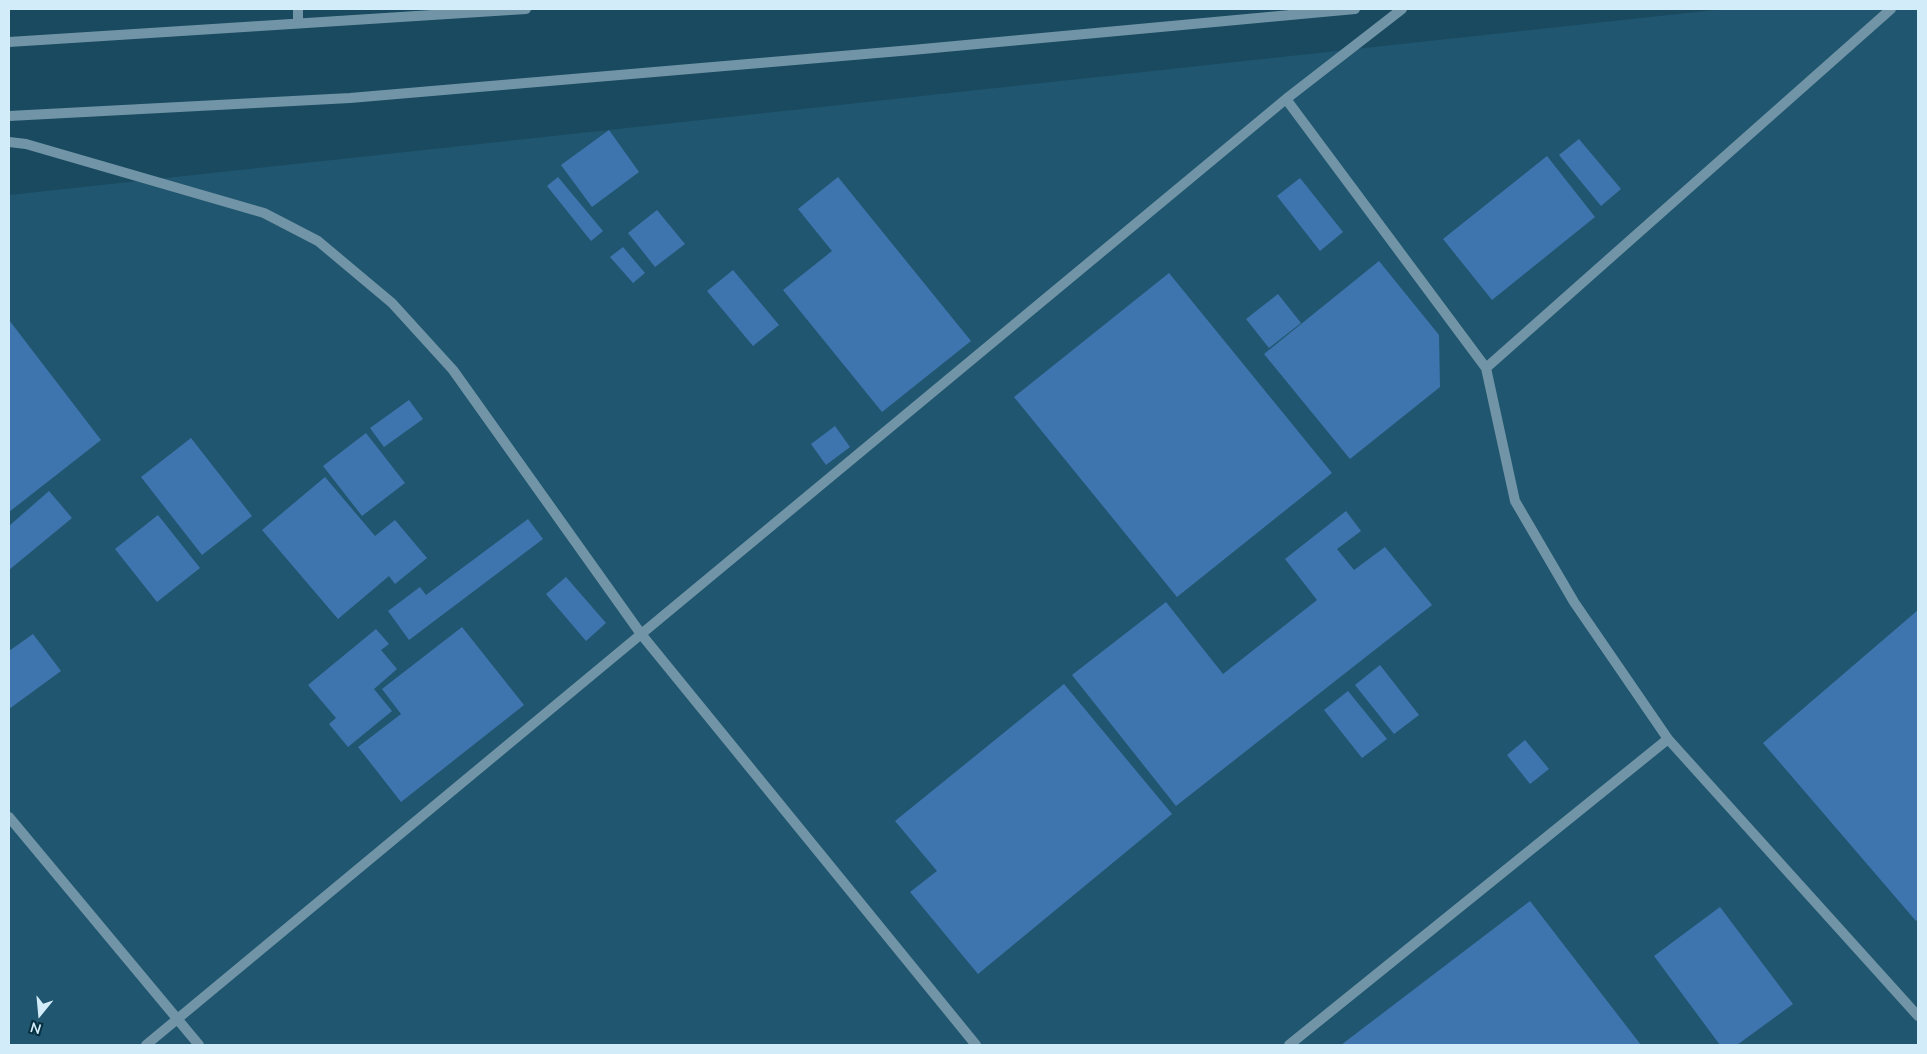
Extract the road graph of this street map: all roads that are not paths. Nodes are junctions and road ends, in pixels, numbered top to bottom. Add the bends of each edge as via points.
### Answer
1 (298, 9) edge
2 (526, 9) edge
3 (1355, 9) edge
4 (1402, 9) edge
5 (1891, 9) edge
6 (298, 23) junction
7 (9, 42) edge
8 (1286, 99) junction
9 (9, 116) edge
10 (9, 142) edge
11 (1486, 368) junction
12 (641, 634) junction
13 (1668, 738) junction
14 (9, 817) edge
15 (1918, 1016) edge
16 (178, 1019) junction
17 (146, 1045) edge
18 (199, 1045) edge
19 (976, 1045) edge
20 (1289, 1045) edge

1 - 6 street
2 - 6 street
3 - 9 street via 350,98
4 - 8 street
5 - 11 street
6 - 7 street
8 - 11 street
8 - 12 street
10 - 12 street via 26,144 264,213 318,241 392,303 453,370
11 - 13 street via 1515,501 1574,602
12 - 16 street
12 - 19 street
13 - 15 street
13 - 20 street
14 - 16 street
16 - 17 street
16 - 18 street

